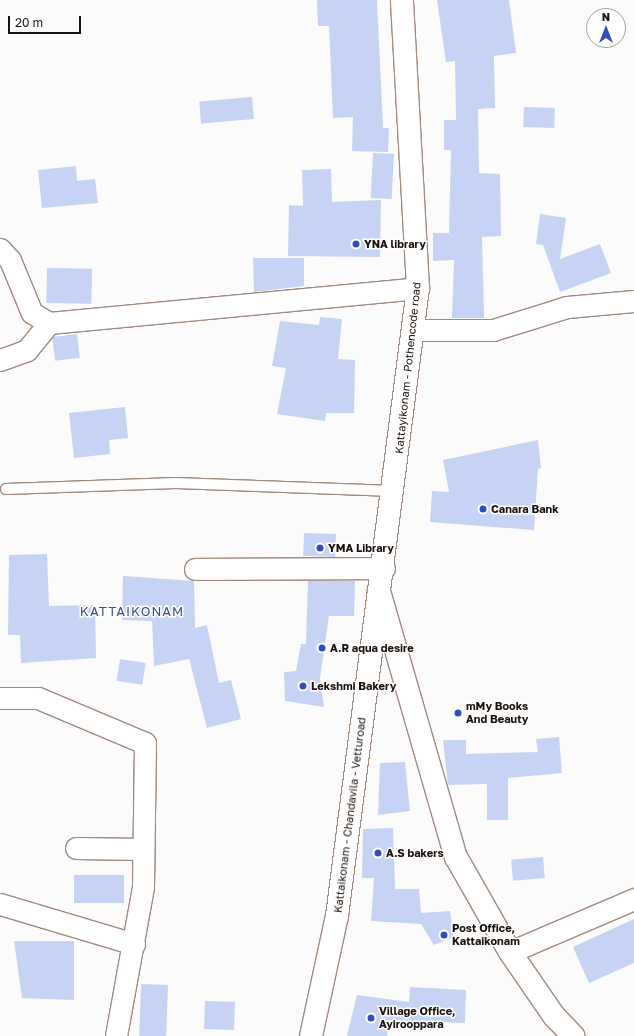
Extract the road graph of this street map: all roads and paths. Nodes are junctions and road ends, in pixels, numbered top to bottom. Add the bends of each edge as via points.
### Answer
1 (402, 0) edge
2 (0, 249) edge
3 (418, 288) junction
4 (634, 301) edge
5 (49, 323) junction
6 (413, 330) junction
7 (0, 360) edge
8 (6, 489) dead end
9 (394, 491) junction
10 (384, 568) junction
11 (195, 569) dead end
12 (379, 591) junction
13 (0, 698) edge
14 (76, 848) dead end
15 (143, 849) junction
16 (634, 898) edge
17 (0, 904) edge
18 (134, 944) junction
19 (510, 952) junction
20 (116, 1036) edge
21 (311, 1036) edge
22 (573, 1036) edge

1 - 3 main road, Kattayikonam - Pothencode road
2 - 5 street via 10,260 32,313
3 - 5 street
3 - 6 main road, Kattayikonam - Pothencode road
4 - 6 street via 567,307 493,330
5 - 7 street via 27,350
6 - 9 main road, Kattayikonam - Pothencode road
8 - 9 lane via 176,483
9 - 10 main road, Kattayikonam - Pothencode road
10 - 11 street
10 - 12 main road, Kattayikonam - Pothencode road
12 - 19 main road via 456,857
12 - 21 main road, Kattaikonam - Chandavila - Vetturoad via 337,916
13 - 15 street via 38,698 145,743
14 - 15 street
15 - 18 street via 143,887
16 - 19 street
17 - 18 street
18 - 20 street via 125,973
19 - 22 main road via 554,1016

